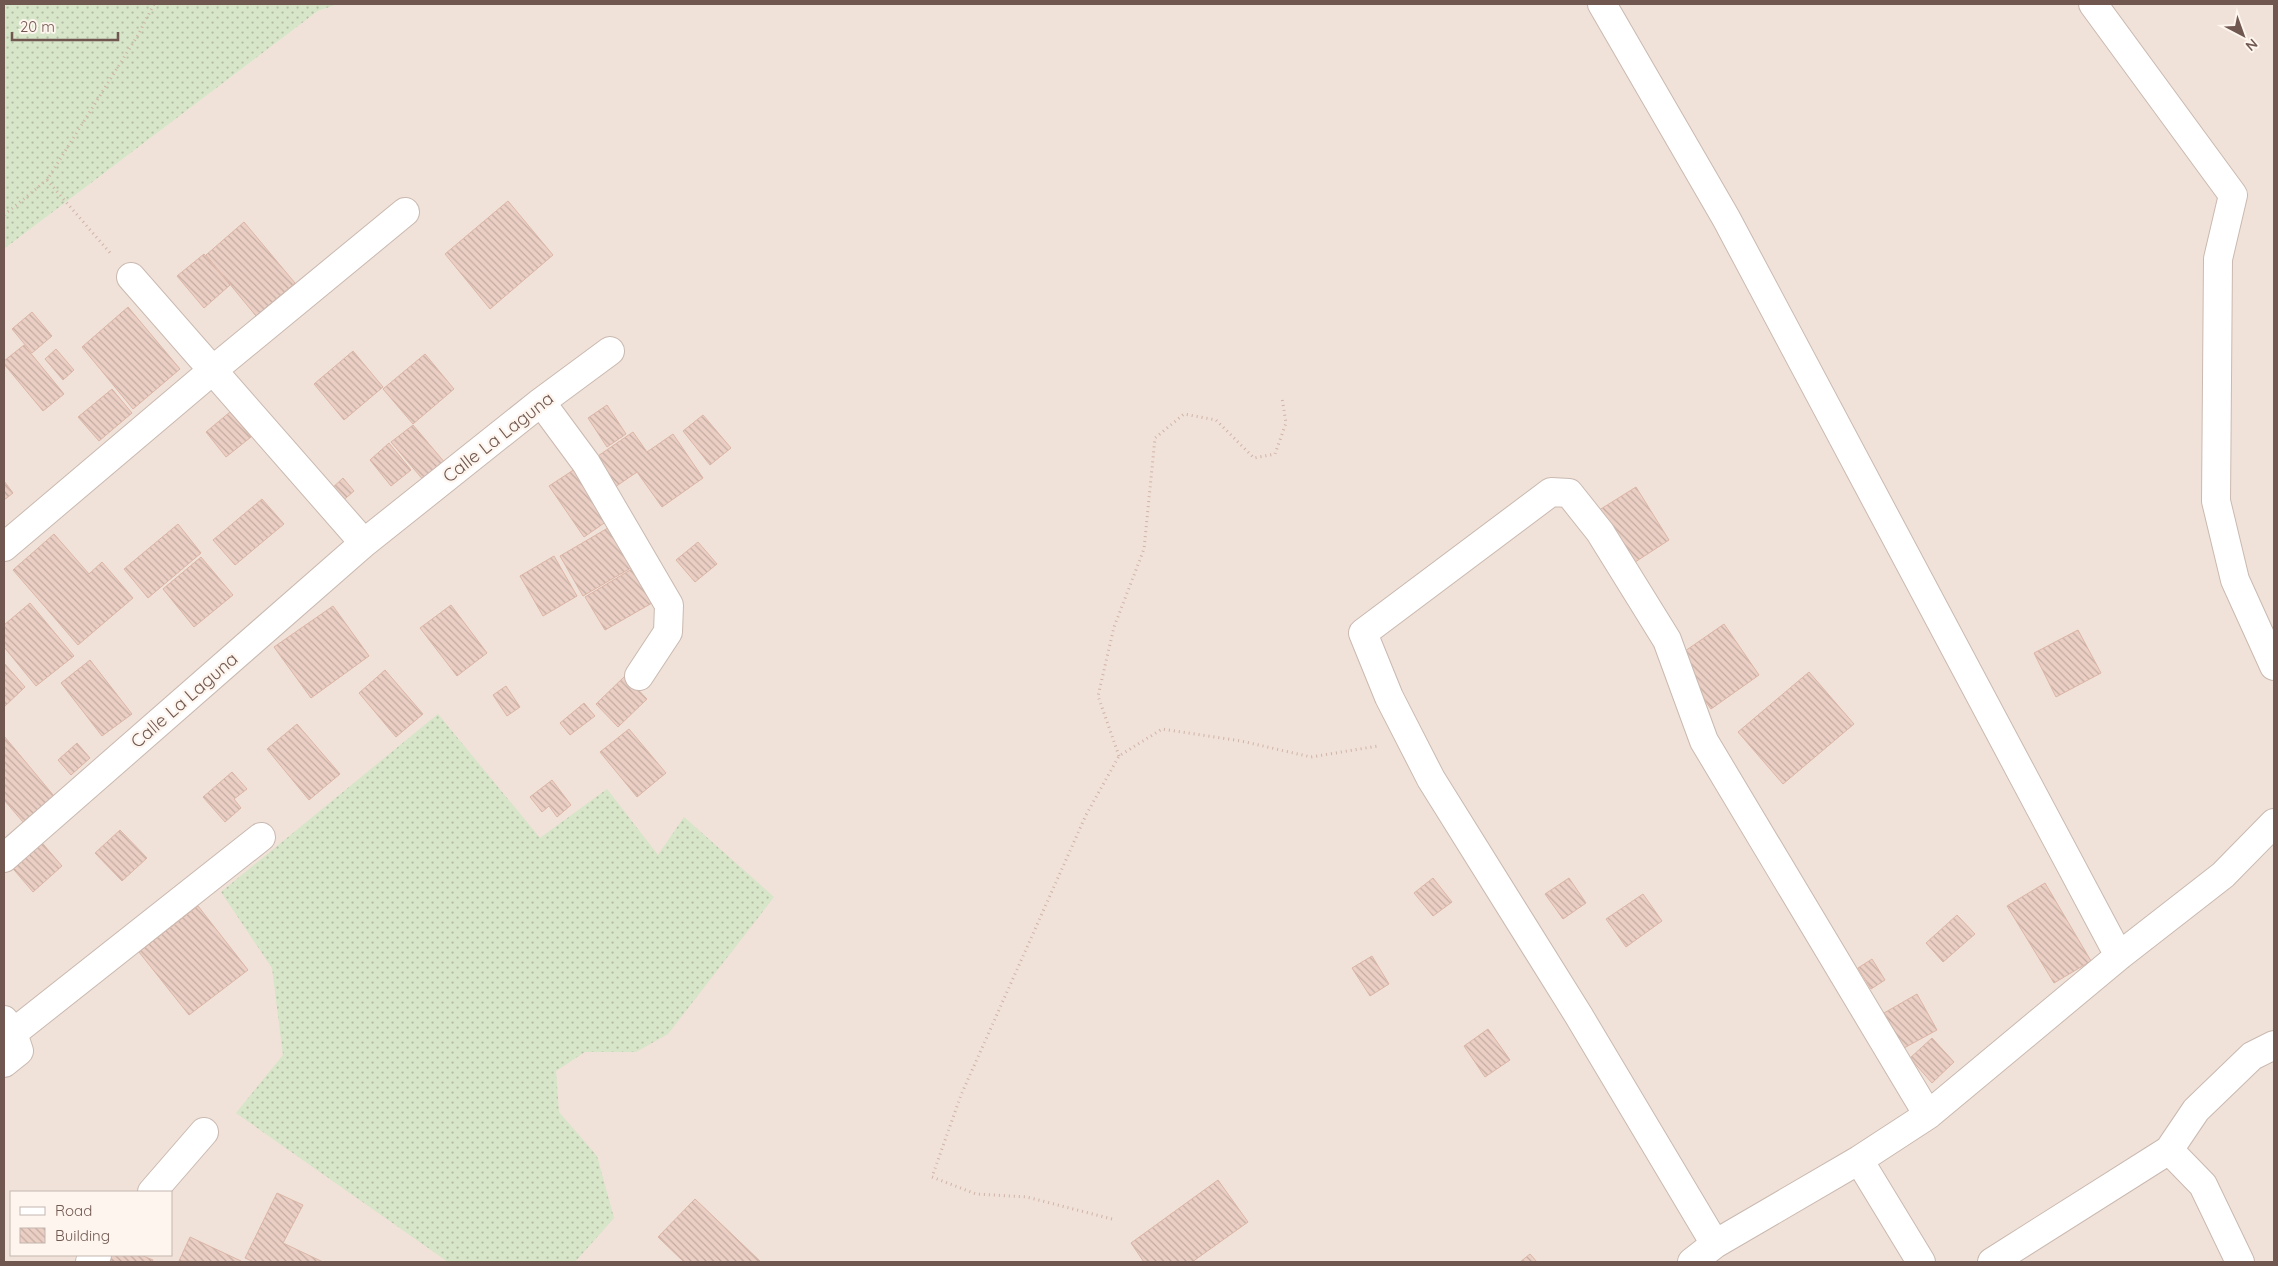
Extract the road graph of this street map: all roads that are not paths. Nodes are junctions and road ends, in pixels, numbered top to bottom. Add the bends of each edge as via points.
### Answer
1 (1602, 4) edge
2 (2093, 4) edge
3 (405, 212) dead end
4 (131, 277) road end
5 (610, 351) dead end
6 (213, 370) junction
7 (541, 402) junction
8 (364, 543) junction
9 (4, 547) edge
10 (2274, 666) edge
11 (639, 676) dead end
12 (2274, 823) edge
13 (261, 837) dead end
14 (4, 858) edge
15 (2119, 956) junction
16 (8, 1027) edge
17 (2274, 1045) edge
18 (4, 1063) edge
19 (1928, 1115) junction
20 (204, 1132) dead end
21 (2169, 1150) junction
22 (1859, 1160) junction
23 (153, 1191) edge
24 (1715, 1244) junction
25 (1692, 1262) edge
26 (1920, 1262) edge
27 (1992, 1262) edge
28 (2240, 1262) edge

1 - 15 street via 1726,218
2 - 10 street via 2233,195 2218,259 2216,501 2235,580
3 - 6 street
4 - 6 street
5 - 7 street, Calle La Laguna
6 - 8 street
6 - 9 street
7 - 8 street, Calle La Laguna
7 - 11 street via 586,464 669,605 668,632
8 - 14 street, Calle La Laguna
12 - 15 street via 2224,875
13 - 16 street
15 - 19 street
16 - 18 street via 19,1051
17 - 21 street via 2252,1056 2196,1110
19 - 22 street
19 - 24 street via 1704,741 1667,640 1600,532 1569,493 1551,492 1363,634 1389,697 1431,779 1579,1016
20 - 23 street
21 - 27 street
21 - 28 street via 2203,1185
22 - 24 street
22 - 26 street
24 - 25 street

